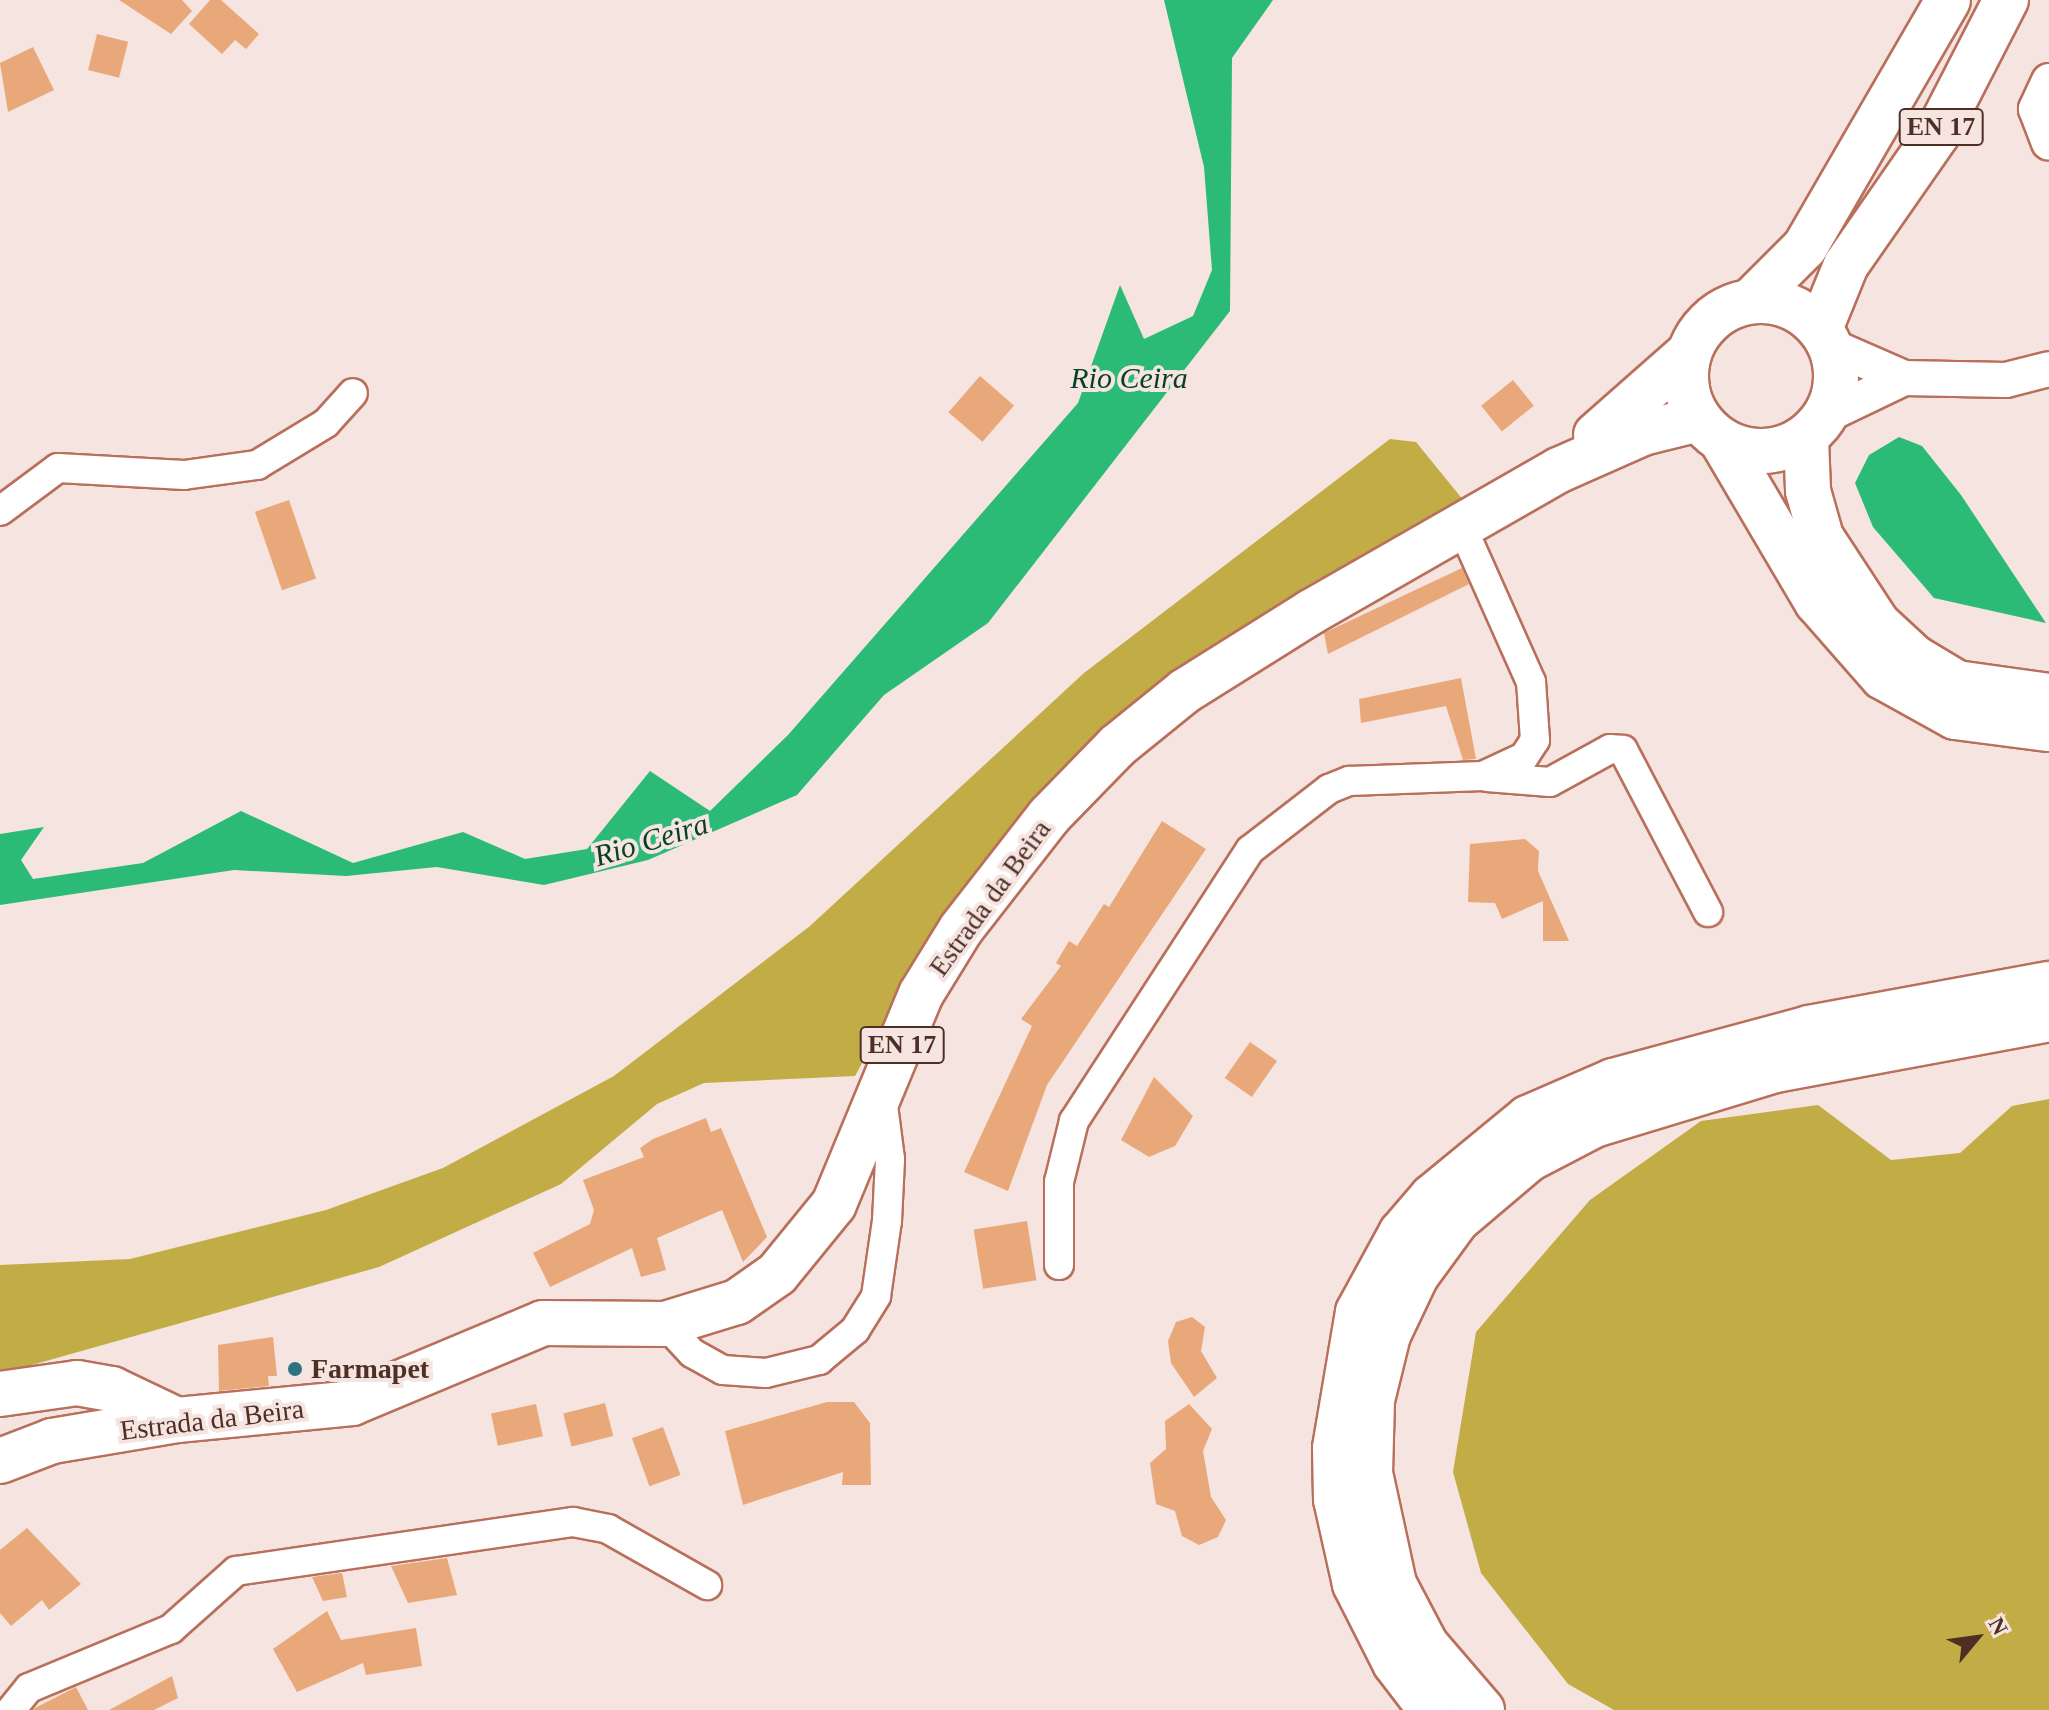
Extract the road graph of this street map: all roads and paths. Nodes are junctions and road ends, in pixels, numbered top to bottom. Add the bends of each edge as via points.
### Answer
1 (1948, 0) edge
2 (2006, 0) edge
3 (2049, 81) edge
4 (2049, 143) edge
5 (1751, 301) junction
6 (1826, 338) junction
7 (1689, 353) junction
8 (2049, 369) edge
9 (1904, 378) junction
10 (353, 393) dead end
11 (1816, 426) junction
12 (1710, 430) junction
13 (1559, 470) junction
14 (0, 511) edge
15 (1462, 527) junction
16 (2049, 696) edge
17 (2049, 729) edge
18 (1483, 776) junction
19 (1708, 912) dead end
20 (2049, 984) edge
21 (2049, 1019) edge
22 (882, 1096) junction
23 (1059, 1265) dead end
24 (665, 1324) junction
25 (112, 1389) junction
26 (0, 1394) edge
27 (177, 1420) junction
28 (86, 1437) junction
29 (0, 1461) edge
30 (707, 1585) dead end
31 (11, 1710) edge
32 (1431, 1710) edge
33 (1482, 1710) edge

1 - 5 main road, EN 17 via 1791,266
2 - 6 main road, EN 17 via 1937,134 1861,244
3 - 4 street via 2036,109
5 - 6 main road via 1777,302
5 - 7 main road via 1713,318
6 - 9 street
6 - 11 main road via 1837,369
7 - 12 main road via 1687,386
7 - 13 main road, Estrada da Beira / EN 17
8 - 9 street via 2006,380
9 - 11 street
10 - 14 street via 326,423 257,465 184,475 58,468
11 - 12 main road via 1765,452
11 - 16 main road via 1808,491 1821,537 1878,624 1915,658 1957,683
12 - 13 main road, Estrada da Beira / EN 17 via 1643,433
12 - 17 main road via 1817,602 1883,677 1955,717
13 - 15 main road, Estrada da Beira / EN 17
15 - 18 street via 1517,644 1538,716 1524,757
15 - 22 main road, Estrada da Beira / EN 17 via 1185,691 1117,746 1049,816 961,929 921,994
18 - 19 street via 1550,782 1610,749 1623,750
18 - 23 street via 1349,781 1307,801 1250,850 1094,1080 1074,1121 1059,1182
20 - 32 main road via 1809,1028 1613,1081 1528,1118 1432,1197 1401,1233 1358,1312 1335,1448 1336,1499 1355,1584 1395,1663
21 - 33 main road via 1775,1070 1594,1125 1529,1159 1457,1220 1416,1276 1388,1335 1372,1400 1370,1473 1394,1584 1426,1645
22 - 24 main road, Estrada da Beira / EN 17 via 834,1204 808,1242 737,1302 698,1320
22 - 24 street via 890,1159 887,1221 876,1296 855,1330 819,1360 766,1373 723,1370 692,1353
24 - 27 main road, Estrada da Beira / EN 17 via 543,1323 352,1403
25 - 26 main road via 50,1384
25 - 27 main road
25 - 28 main road
27 - 28 main road, Estrada da Beira / EN 17
28 - 29 main road, Estrada da Beira / EN 17 via 52,1441
30 - 31 street via 608,1529 582,1522 236,1571 171,1629 29,1688

